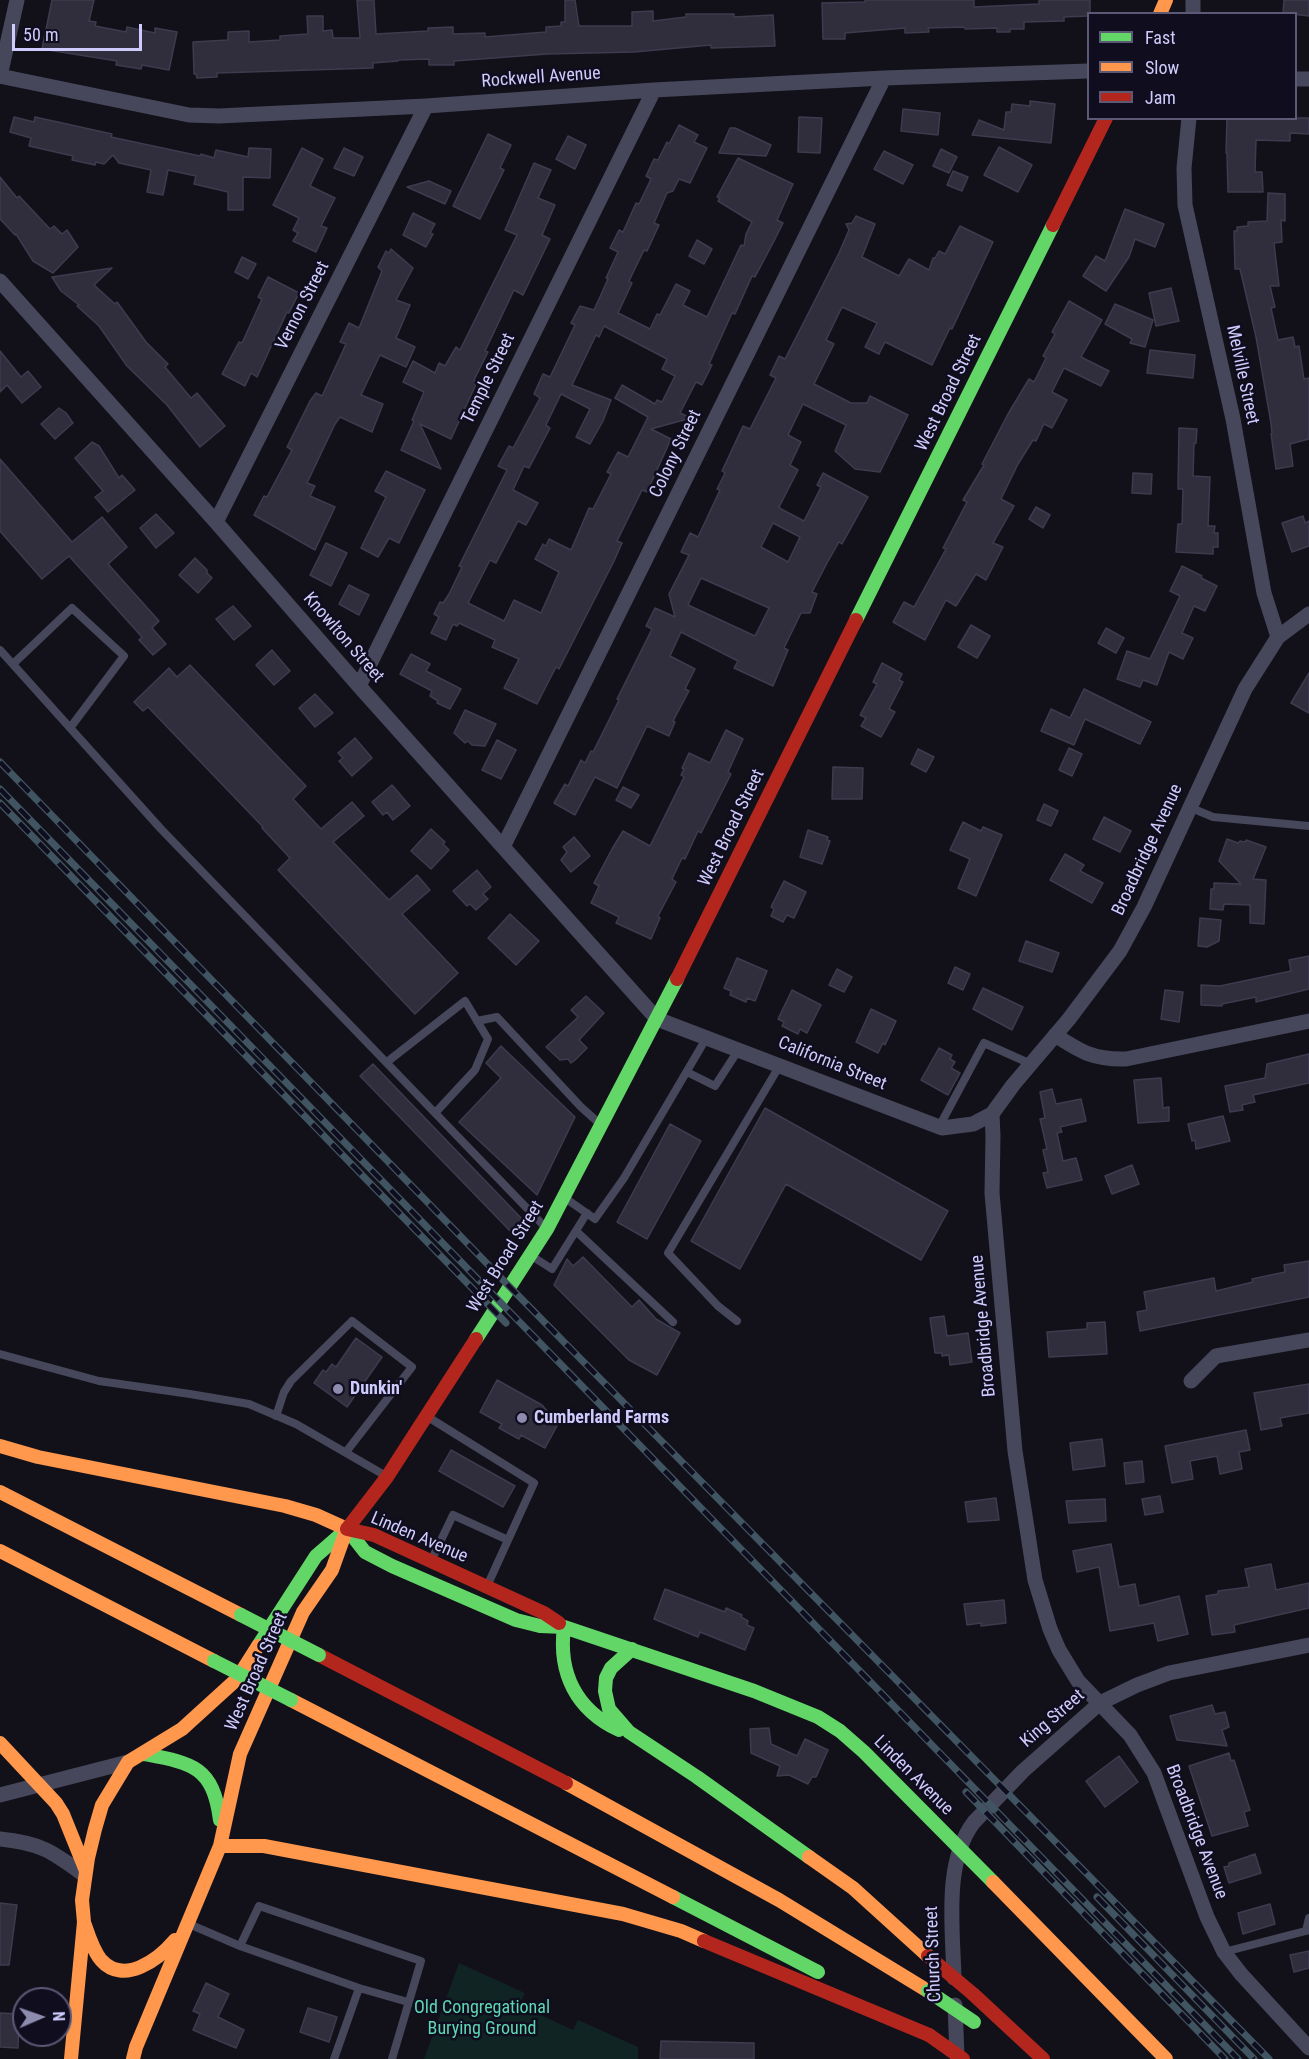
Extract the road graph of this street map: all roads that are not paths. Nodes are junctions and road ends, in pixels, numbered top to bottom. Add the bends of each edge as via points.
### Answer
1 (17, 0) edge
2 (1087, 71) edge
3 (0, 76) edge
4 (884, 78) junction
5 (654, 90) junction
6 (426, 106) junction
7 (1105, 120) edge
8 (1189, 120) edge
9 (0, 281) edge
10 (216, 522) junction
11 (1309, 614) edge
12 (1278, 638) junction
13 (0, 650) edge
14 (13, 664) junction
15 (359, 686) junction
16 (70, 728) junction
17 (1189, 807) junction
18 (1309, 826) edge
19 (503, 847) junction
20 (657, 1019) junction
21 (477, 1021) junction
22 (1309, 1021) edge
23 (1055, 1035) junction
24 (707, 1037) junction
25 (739, 1049) junction
26 (387, 1062) junction
27 (1031, 1064) junction
28 (780, 1065) junction
29 (687, 1072) junction
30 (436, 1112) junction
31 (992, 1114) junction
32 (601, 1125) junction
33 (939, 1127) junction
34 (564, 1197) junction
35 (587, 1213) junction
36 (547, 1229) junction
37 (576, 1231) junction
38 (530, 1255) junction
39 (737, 1321) dead end
40 (673, 1322) dead end
41 (1309, 1340) edge
42 (0, 1354) edge
43 (1191, 1381) dead end
44 (276, 1416) junction
45 (426, 1416) junction
46 (0, 1446) edge
47 (346, 1452) junction
48 (387, 1477) junction
49 (0, 1492) edge
50 (347, 1529) junction
51 (508, 1540) junction
52 (0, 1551) edge
53 (431, 1562) junction
54 (487, 1587) junction
55 (564, 1627) junction
56 (1309, 1645) edge
57 (632, 1649) junction
58 (1100, 1703) junction
59 (629, 1732) junction
60 (0, 1743) edge
61 (144, 1754) junction
62 (128, 1762) junction
63 (38, 1785) junction
64 (0, 1795) edge
65 (0, 1839) edge
66 (221, 1842) junction
67 (960, 1848) junction
68 (86, 1873) junction
69 (1309, 1918) edge
70 (84, 1922) junction
71 (186, 1925) junction
72 (1308, 1930) edge
73 (240, 1946) junction
74 (1224, 1952) junction
75 (358, 1988) junction
76 (408, 2002) junction
77 (986, 2031) dead end
78 (929, 2035) junction
79 (1309, 2048) edge
80 (71, 2059) edge
81 (133, 2059) edge
82 (334, 2059) edge
83 (392, 2059) edge
84 (957, 2059) edge
85 (963, 2059) edge
86 (1043, 2059) edge
87 (1166, 2059) edge

1 - 3 street
2 - 4 street, Rockwell Avenue
3 - 6 street, Rockwell Avenue via 189,115
4 - 5 street, Rockwell Avenue
4 - 19 street, Colony Street
5 - 6 street, Rockwell Avenue
5 - 15 street, Temple Street
6 - 10 street, Vernon Street
7 - 20 main road, West Broad Street
8 - 12 street, Melville Street via 1185,205 1233,419 1264,592
9 - 10 street, Knowlton Street
10 - 15 street, Knowlton Street
11 - 12 street, Broadbridge Avenue
12 - 17 street, Broadbridge Avenue via 1245,689
13 - 14 lane
14 - 16 lane
14 - 16 lane via 72,608 124,656
15 - 19 street, Knowlton Street
16 - 26 lane via 161,829
17 - 18 lane via 1213,817
17 - 23 street, Broadbridge Avenue via 1120,951
19 - 20 street, Knowlton Street
20 - 24 street, California Street
20 - 32 main road, West Broad Street
21 - 26 lane via 465,1001
21 - 30 lane via 488,1040 475,1070
21 - 32 lane via 497,1017
22 - 23 street via 1126,1059 1094,1057
23 - 27 street, Broadbridge Avenue
24 - 25 street, California Street
24 - 29 lane
25 - 28 street, California Street
25 - 29 lane via 715,1086
26 - 30 lane
27 - 31 street, Broadbridge Avenue
27 - 33 lane via 984,1043
28 - 33 street, California Street
28 - 39 lane via 668,1253
29 - 35 lane via 595,1220
30 - 36 lane
31 - 33 street, California Street via 965,1126
31 - 58 street, Broadbridge Avenue via 992,1194 1015,1451 1035,1580 1059,1650 1078,1681
32 - 34 main road, West Broad Street
34 - 35 lane
34 - 36 main road, West Broad Street
35 - 37 lane
36 - 38 main road, West Broad Street
37 - 38 lane via 552,1269
37 - 40 lane
38 - 45 main road, West Broad Street
41 - 43 street via 1216,1356
42 - 44 lane via 99,1381 249,1404
44 - 47 lane
44 - 47 lane via 291,1381 352,1321 412,1367
45 - 48 main road, West Broad Street
45 - 51 lane via 534,1483
46 - 50 main road via 285,1506
47 - 48 lane
48 - 50 main road, West Broad Street
49 - 77 main road, bridge via 654,1830 827,1929
50 - 53 main road, Linden Avenue via 374,1535
50 - 55 main road, Linden Avenue via 365,1552 392,1566 516,1620
50 - 61 main road, West Broad Street via 316,1556 237,1679 182,1729
50 - 66 main road, West Broad Street via 332,1570 303,1612 240,1754
51 - 53 lane via 453,1515
51 - 54 lane
52 - 78 main road, bridge via 789,1956
53 - 54 main road, Linden Avenue
54 - 55 main road, Linden Avenue via 544,1613
55 - 57 main road, Linden Avenue
55 - 59 main road via 561,1652 576,1692 599,1719
56 - 58 street, King Street via 1169,1673
57 - 59 main road via 611,1668 604,1690 609,1709
57 - 67 main road, Linden Avenue via 765,1695 829,1724 864,1752
58 - 67 street, King Street via 1023,1771 974,1822
58 - 74 street, Broadbridge Avenue via 1130,1735 1154,1773 1207,1917
59 - 86 main road, bridge via 853,1888
60 - 63 main road
61 - 62 main road, West Broad Street
61 - 66 main road, West Broad Street via 190,1764 213,1784 219,1801
62 - 63 street
62 - 68 main road, West Broad Street via 102,1805
63 - 64 street
63 - 68 main road via 63,1814
65 - 68 street via 29,1843
66 - 71 main road, West Broad Street
66 - 78 main road via 264,1846 623,1914 681,1931
67 - 84 street, Church Street via 952,1896
67 - 87 main road, Linden Avenue
68 - 70 main road, West Broad Street
69 - 72 lane
70 - 71 main road, West Broad Street via 101,1960 124,1970 140,1968 157,1959
70 - 80 main road, West Broad Street
71 - 73 lane
71 - 81 main road, West Broad Street
72 - 74 lane
73 - 75 lane
73 - 76 lane via 259,1906 421,1961
74 - 79 street, Broadbridge Avenue
75 - 76 lane
75 - 82 lane
76 - 83 lane
78 - 85 main road, bridge

